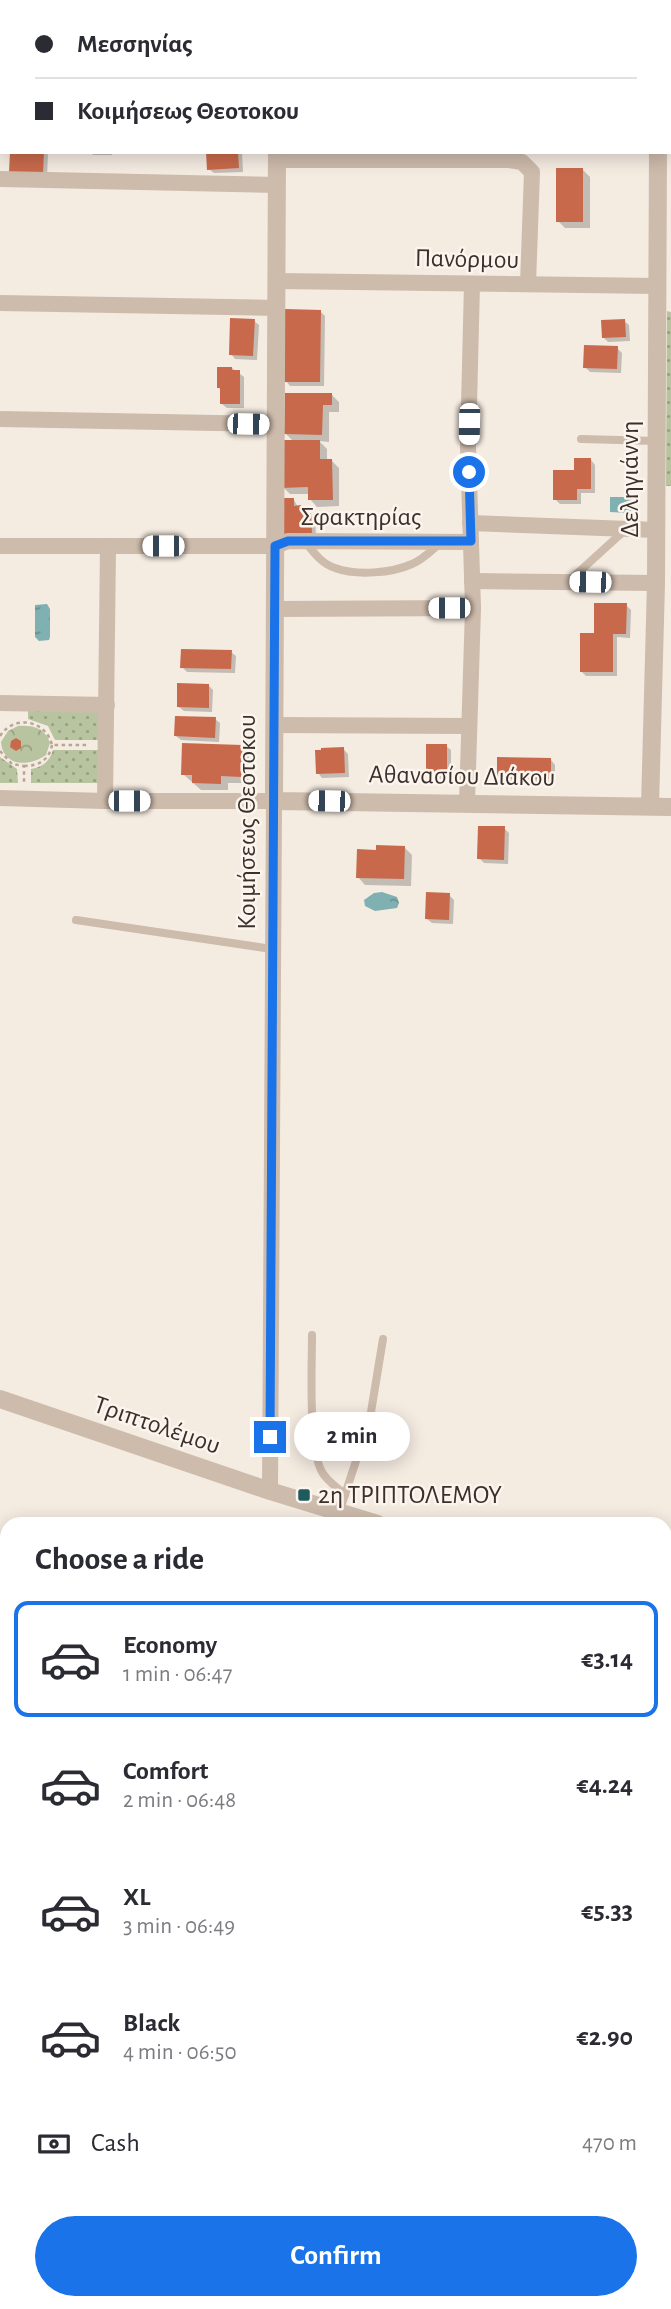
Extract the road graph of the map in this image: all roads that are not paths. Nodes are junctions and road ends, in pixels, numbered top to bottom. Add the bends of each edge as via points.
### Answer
1 (658, 154) edge
2 (277, 156) edge
3 (439, 156) edge
4 (0, 179) edge
5 (277, 185) junction
6 (664, 192) edge
7 (277, 281) junction
8 (472, 284) junction
9 (528, 284) junction
10 (657, 286) junction
11 (0, 303) edge
12 (664, 307) edge
13 (276, 308) junction
14 (0, 419) edge
15 (276, 424) junction
16 (581, 439) dead end
17 (657, 441) junction
18 (664, 494) edge
19 (470, 523) junction
20 (627, 528) junction
21 (656, 530) junction
22 (304, 541) junction
23 (443, 541) junction
24 (471, 541) junction
25 (0, 545) edge
26 (108, 546) junction
27 (275, 546) junction
28 (472, 581) junction
29 (568, 582) junction
30 (656, 583) junction
31 (473, 608) junction
32 (275, 609) junction
33 (0, 703) edge
34 (107, 705) junction
35 (274, 725) junction
36 (468, 726) junction
37 (0, 799) edge
38 (274, 800) junction
39 (105, 801) junction
40 (467, 802) junction
41 (650, 806) junction
42 (671, 807) edge
43 (76, 920) dead end
44 (272, 949) junction
45 (312, 1335) dead end
46 (383, 1339) dead end
47 (0, 1399) edge
48 (270, 1491) junction
49 (345, 1496) junction
50 (343, 1517) edge

1 - 6 street, Δεληγιάννη
2 - 3 street
2 - 5 street, Κοιμήσεως Θεοτοκου
3 - 9 street via 522,162 532,172
4 - 5 street
5 - 7 street, Κοιμήσεως Θεοτοκου
6 - 10 street, Δεληγιάννη
7 - 8 street, Πανόρμου
7 - 13 street, Κοιμήσεως Θεοτοκου
8 - 9 street, Πανόρμου
8 - 19 street
9 - 10 street, Πανόρμου
10 - 12 street, Δεληγιάννη
11 - 13 street
12 - 17 street, Δεληγιάννη
13 - 15 street, Κοιμήσεως Θεοτοκου
14 - 15 street
15 - 27 street, Κοιμήσεως Θεοτοκου
16 - 17 lane
17 - 18 street, Δεληγιάννη
18 - 21 street, Δεληγιάννη
19 - 20 street
19 - 24 street
20 - 21 street
20 - 29 lane
21 - 30 street, Δεληγιάννη
22 - 23 street, Σφακτηρίας
22 - 23 lane via 336,569 360,572 395,570 415,563
22 - 27 street, Σφακτηρίας
23 - 24 street, Σφακτηρίας
24 - 28 street
25 - 26 street, Σφακτηρίας
26 - 27 street, Σφακτηρίας
26 - 34 street
27 - 32 street, Κοιμήσεως Θεοτοκου
28 - 29 street
28 - 31 street
29 - 30 street
30 - 41 street, Δεληγιάννη
31 - 32 street
31 - 36 street
32 - 35 street, Κοιμήσεως Θεοτοκου
33 - 34 street
34 - 39 street
35 - 36 street
35 - 38 street, Κοιμήσεως Θεοτοκου
36 - 40 street
37 - 39 street, Αθανασίου Διάκου
38 - 39 street, Αθανασίου Διάκου
38 - 40 street, Αθανασίου Διάκου
38 - 44 street, Κοιμήσεως Θεοτοκου
40 - 41 street, Αθανασίου Διάκου
41 - 42 street, Αθανασίου Διάκου
43 - 44 lane
44 - 48 street, Κοιμήσεως Θεοτοκου
45 - 49 lane via 318,1462 323,1475
46 - 49 lane via 370,1418
47 - 48 street, Τριπτολέμου
48 - 50 street, Τριπτολέμου
49 - 50 lane

